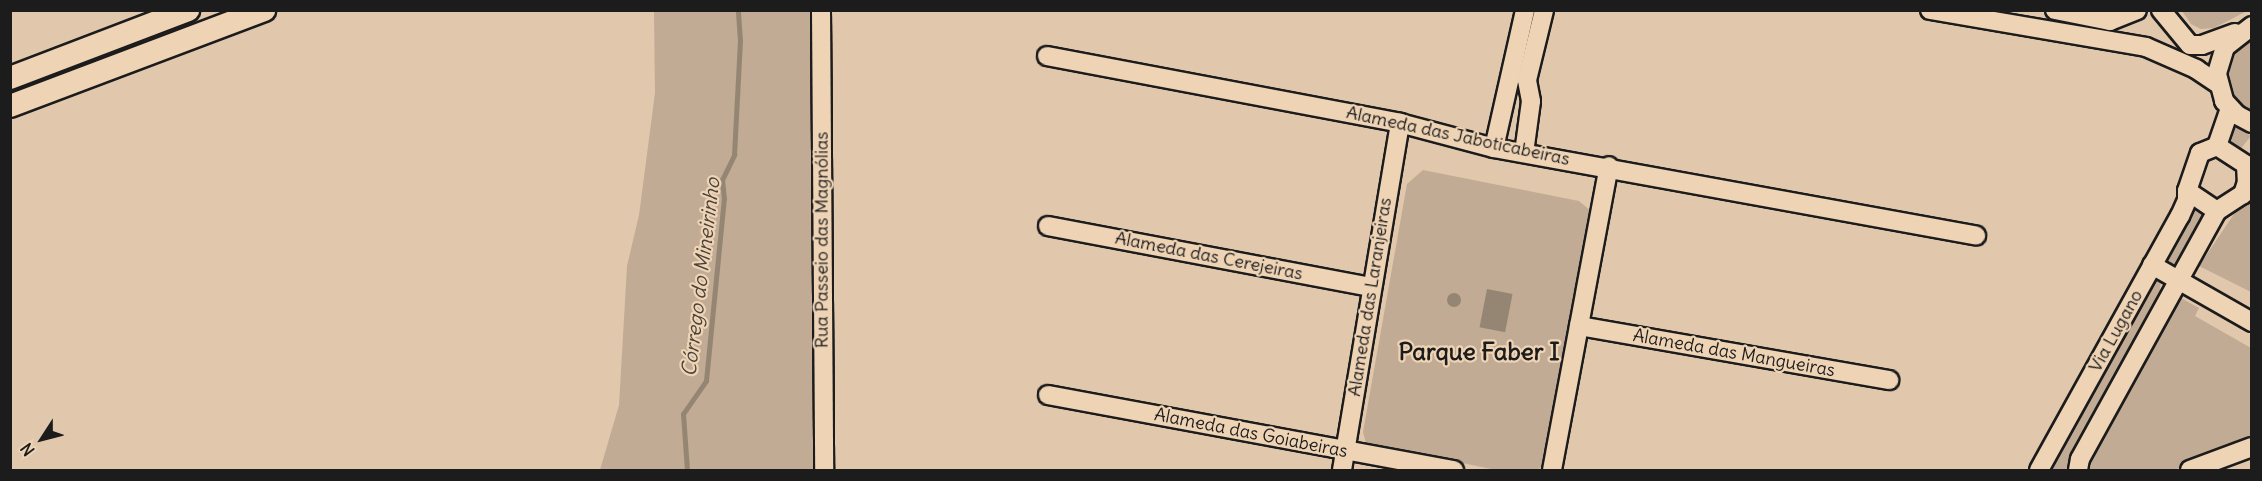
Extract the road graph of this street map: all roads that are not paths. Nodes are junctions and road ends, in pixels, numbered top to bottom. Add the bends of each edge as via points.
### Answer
1 (188, 10) edge
2 (264, 10) edge
3 (821, 10) edge
4 (1525, 10) edge
5 (1544, 10) edge
6 (1930, 10) edge
7 (2055, 10) edge
8 (2161, 10) edge
9 (2133, 13) edge
10 (2246, 29) edge
11 (2146, 47) junction
12 (1047, 56) dead end
13 (10, 78) edge
14 (1518, 78) junction
15 (2217, 84) junction
16 (10, 106) edge
17 (2230, 109) junction
18 (1400, 123) junction
19 (2252, 123) edge
20 (2217, 146) junction
21 (1494, 147) junction
22 (1524, 153) junction
23 (2249, 160) edge
24 (1609, 166) junction
25 (2187, 191) junction
26 (2217, 211) junction
27 (1048, 226) dead end
28 (1976, 236) dead end
29 (2152, 265) junction
30 (2177, 279) junction
31 (1370, 287) junction
32 (2252, 322) edge
33 (1579, 326) junction
34 (1889, 380) dead end
35 (1048, 395) dead end
36 (2252, 447) edge
37 (1346, 452) junction
38 (2231, 463) edge
39 (824, 471) edge
40 (1342, 471) edge
41 (1454, 471) edge
42 (1552, 471) edge
43 (2039, 471) edge
44 (2078, 471) edge
45 (2190, 471) edge

1 - 13 main road
2 - 16 main road
3 - 39 street, Rua Passeio das Magnólias
4 - 14 street
5 - 14 street
6 - 11 street
7 - 9 street via 2110,21
8 - 10 street via 2183,40 2196,46
9 - 11 street via 2131,34
10 - 15 street via 2220,55
11 - 15 street via 2196,69
12 - 18 street, Alameda das Jaboticabeiras
14 - 21 street
14 - 22 street via 1531,102
15 - 17 street
17 - 19 street
17 - 20 street, Via Lugano
18 - 21 street, Alameda das Jaboticabeiras
18 - 31 street, Alameda das Laranjeiras
20 - 23 street, Via Lugano
20 - 25 street, Via Lugano via 2200,153
21 - 22 street, Alameda das Jaboticabeiras
22 - 24 street, Alameda das Jaboticabeiras
23 - 26 street, Via Lugano via 2247,189
24 - 28 street, Alameda das Jaboticabeiras
24 - 33 street
25 - 26 street
25 - 29 street, Via Lugano via 2187,200
26 - 30 street, Via Lugano
27 - 31 street, Alameda das Cerejeiras
29 - 30 street
29 - 43 street, Via Lugano
30 - 32 street
30 - 44 street, Via Lugano via 2080,459
31 - 37 street, Alameda das Laranjeiras
33 - 34 street, Alameda das Mangueiras
33 - 42 street
35 - 37 street, Alameda das Goiabeiras
36 - 38 street
37 - 40 street, Alameda das Laranjeiras
37 - 41 street, Alameda das Goiabeiras
38 - 45 street

